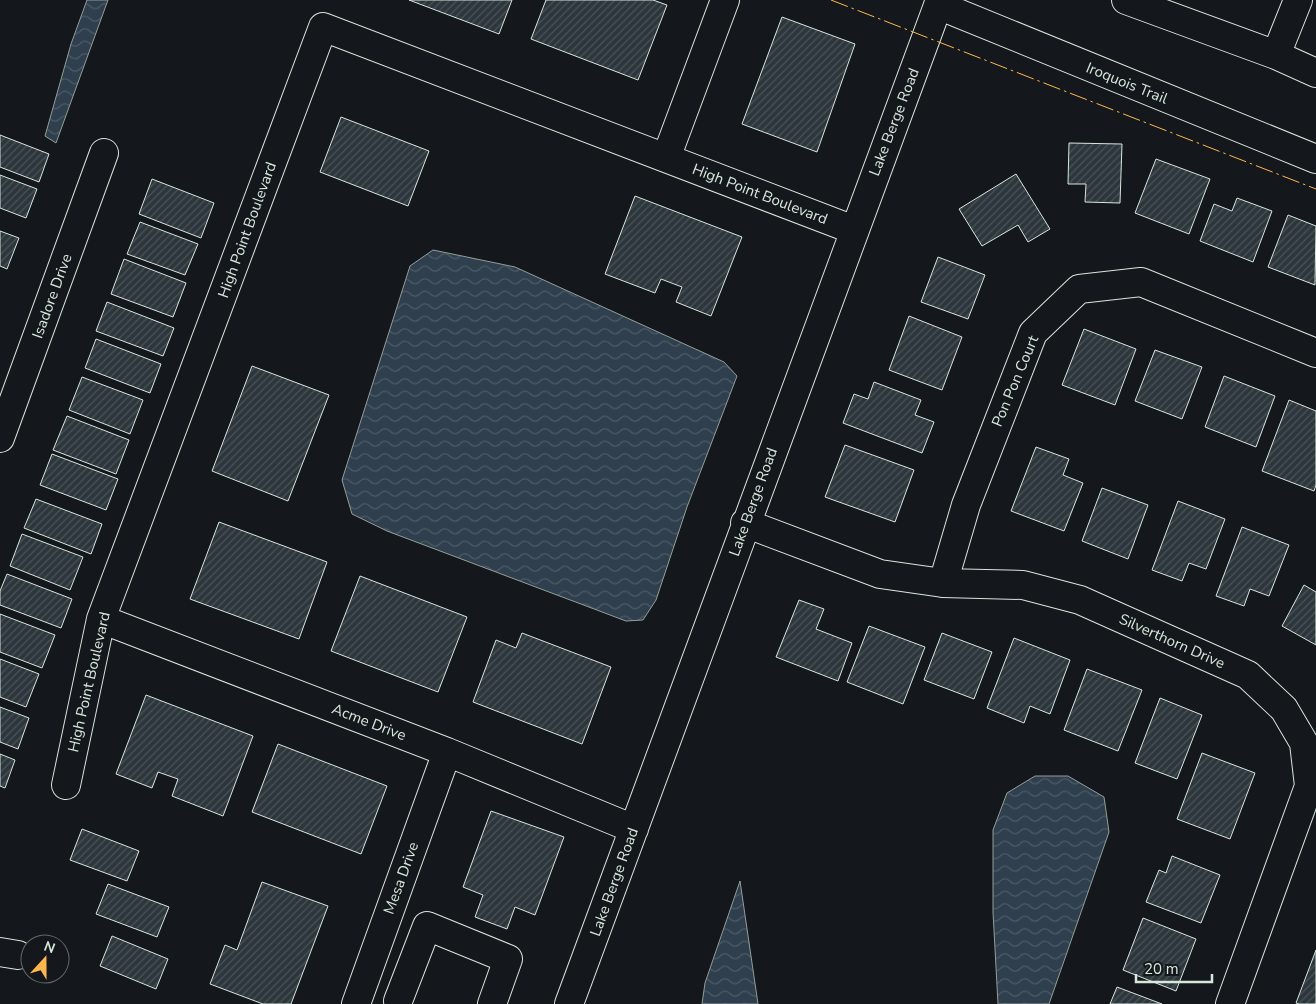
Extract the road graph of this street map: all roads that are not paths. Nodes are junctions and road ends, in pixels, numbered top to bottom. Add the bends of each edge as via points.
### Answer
1 (725, 0) edge
2 (1126, 0) edge
3 (1298, 0) edge
4 (939, 3) edge
5 (1276, 55) junction
6 (1316, 73) edge
7 (104, 153) dead end
8 (666, 158) junction
9 (1316, 159) edge
10 (854, 230) junction
11 (1316, 353) edge
12 (0, 438) edge
13 (745, 523) junction
14 (943, 583) junction
15 (102, 619) junction
16 (446, 752) junction
17 (66, 785) dead end
18 (634, 829) junction
19 (400, 1003) edge
20 (356, 1004) edge
21 (492, 1004) edge
22 (569, 1004) edge
23 (1230, 1004) edge

1 - 8 street
2 - 5 street
3 - 5 street
4 - 9 street, Iroquois Trail
4 - 10 street, Lake Berge Road
5 - 6 street
7 - 12 street, Isadore Drive
8 - 10 street, High Point Boulevard
8 - 15 street, High Point Boulevard via 323,27
10 - 13 street, Lake Berge Road
11 - 14 street, Pon Pon Court via 1141,282 1079,289 1033,333 966,504
13 - 14 street, Silverthorn Drive via 880,574
13 - 18 street, Lake Berge Road
14 - 23 street, Silverthorn Drive via 1023,585 1080,600 1248,675 1284,709 1304,742 1309,786
15 - 16 street, Acme Drive
15 - 17 street, High Point Boulevard
16 - 18 street, Acme Drive
16 - 20 street, Mesa Drive
18 - 22 street, Lake Berge Road
19 - 21 street via 426,926 508,959

